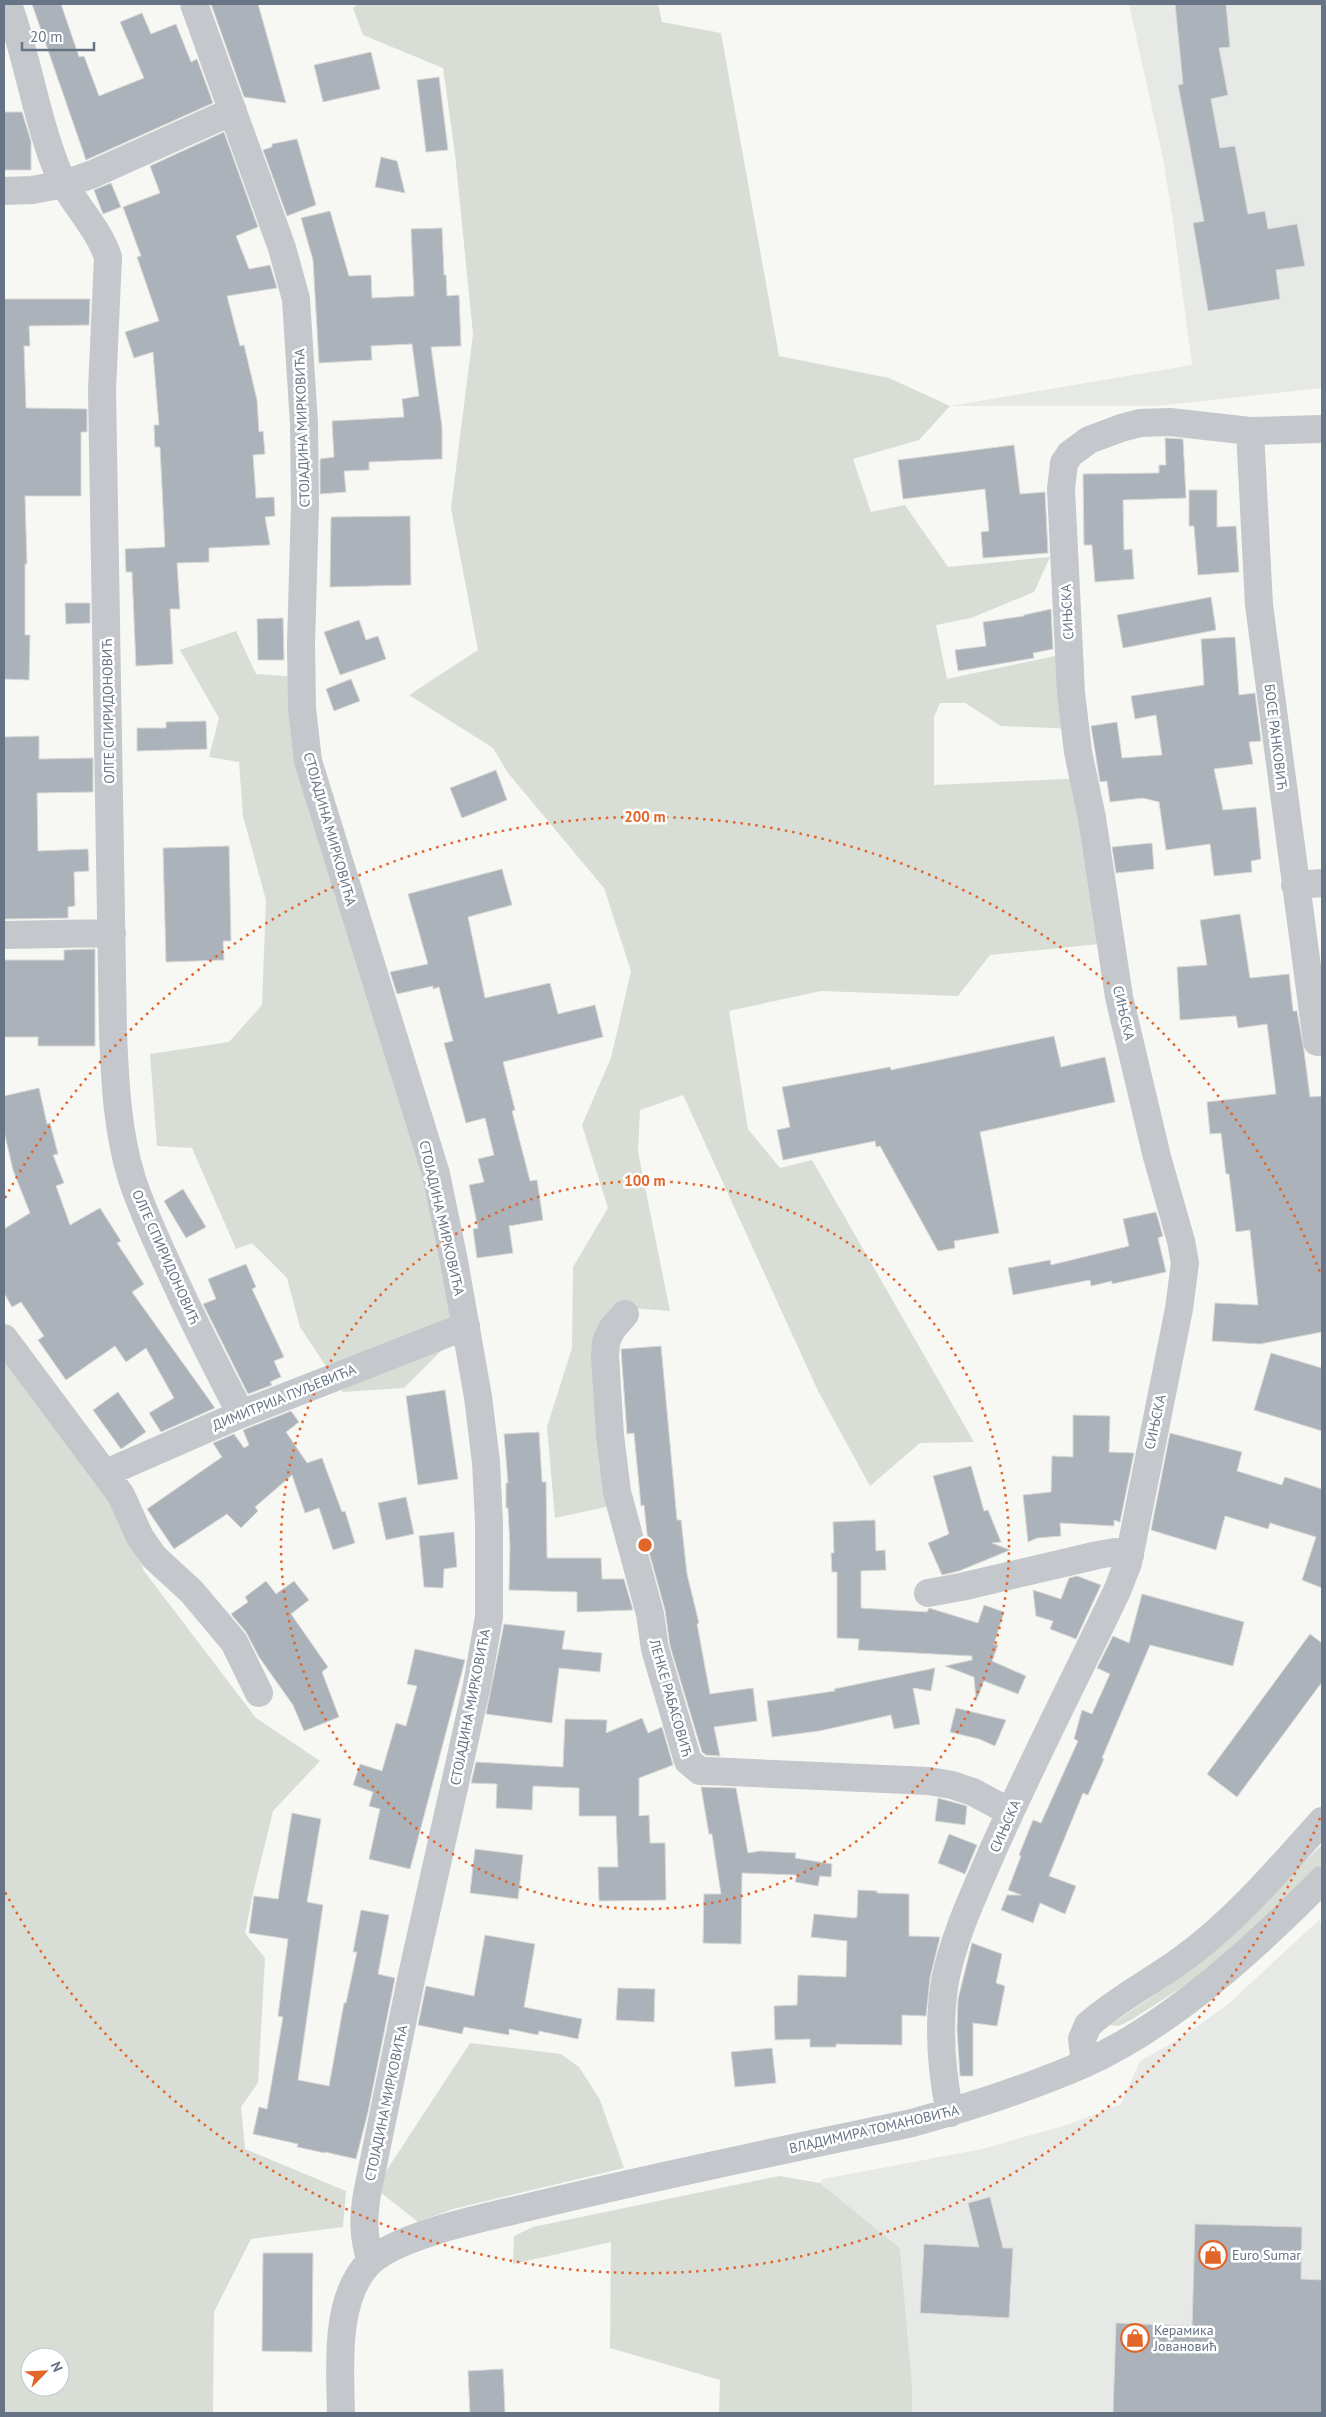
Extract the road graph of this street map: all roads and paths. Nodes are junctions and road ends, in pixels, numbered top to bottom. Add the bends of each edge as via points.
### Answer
1 (8, 4) edge
2 (194, 4) edge
3 (233, 111) junction
4 (65, 184) junction
5 (4, 190) edge
6 (1322, 428) edge
7 (1250, 431) junction
8 (1322, 883) edge
9 (1295, 886) junction
10 (112, 933) junction
11 (4, 936) edge
12 (1317, 1042) dead end
13 (625, 1314) dead end
14 (466, 1326) junction
15 (4, 1338) edge
16 (240, 1414) junction
17 (106, 1473) junction
18 (1130, 1555) junction
19 (928, 1593) dead end
20 (259, 1693) dead end
21 (1010, 1812) junction
22 (1322, 1821) edge
23 (1322, 1880) edge
24 (1085, 2063) junction
25 (950, 2113) junction
26 (371, 2261) junction
27 (341, 2413) edge

1 - 4 street, ОЛГЕ СПИРИДОНОВИЋ via 56,165
2 - 3 street, СТОЈАДИНА МИРКОВИЋА
3 - 4 street
3 - 14 street, СТОЈАДИНА МИРКОВИЋА via 282,248 296,299 304,424 301,644 302,708 308,761 436,1174
4 - 5 street via 32,190
4 - 10 street, ОЛГЕ СПИРИДОНОВИЋ via 103,241 108,256 102,390
6 - 7 street
7 - 9 street, БОСЕ РАНКОВИЋ via 1259,604
7 - 18 street, СИЊСКА via 1170,422 1140,423 1089,440 1070,454 1064,463 1060,489 1071,693 1078,752 1092,818 1119,998 1185,1263 1179,1309
8 - 9 street
9 - 12 street, БОСЕ РАНКОВИЋ
10 - 11 street
10 - 16 street, ОЛГЕ СПИРИДОНОВИЋ via 115,1076 131,1178 148,1224
13 - 21 street, ЛЕНКЕ РАБАСОВИЋ via 612,1329 606,1342 605,1356 617,1492 650,1614 655,1649 688,1761 707,1771 952,1785 973,1792
14 - 16 street, ДИМИТРИЈА ПУЉЕВИЋА
14 - 26 street, СТОЈАДИНА МИРКОВИЋА via 486,1462 488,1617 477,1685 367,2194 364,2229
15 - 17 street
16 - 17 street, ДИМИТРИЈА ПУЉЕВИЋА
17 - 20 street via 125,1502 140,1537 154,1557 192,1592 234,1642
18 - 19 street via 1115,1552 1098,1554 961,1588
18 - 21 street, СИЊСКА via 1118,1591
21 - 25 street, СИЊСКА via 956,1939 945,1982 941,2057
22 - 24 street via 1211,1937 1088,2025 1082,2039
23 - 24 street, ВЛАДИМИРА ТОМАНОВИЋА via 1216,1978 1136,2035
24 - 25 street, ВЛАДИМИРА ТОМАНОВИЋА
25 - 26 street, ВЛАДИМИРА ТОМАНОВИЋА via 640,2181 450,2227 404,2242
26 - 27 street via 356,2280 346,2304 341,2341

